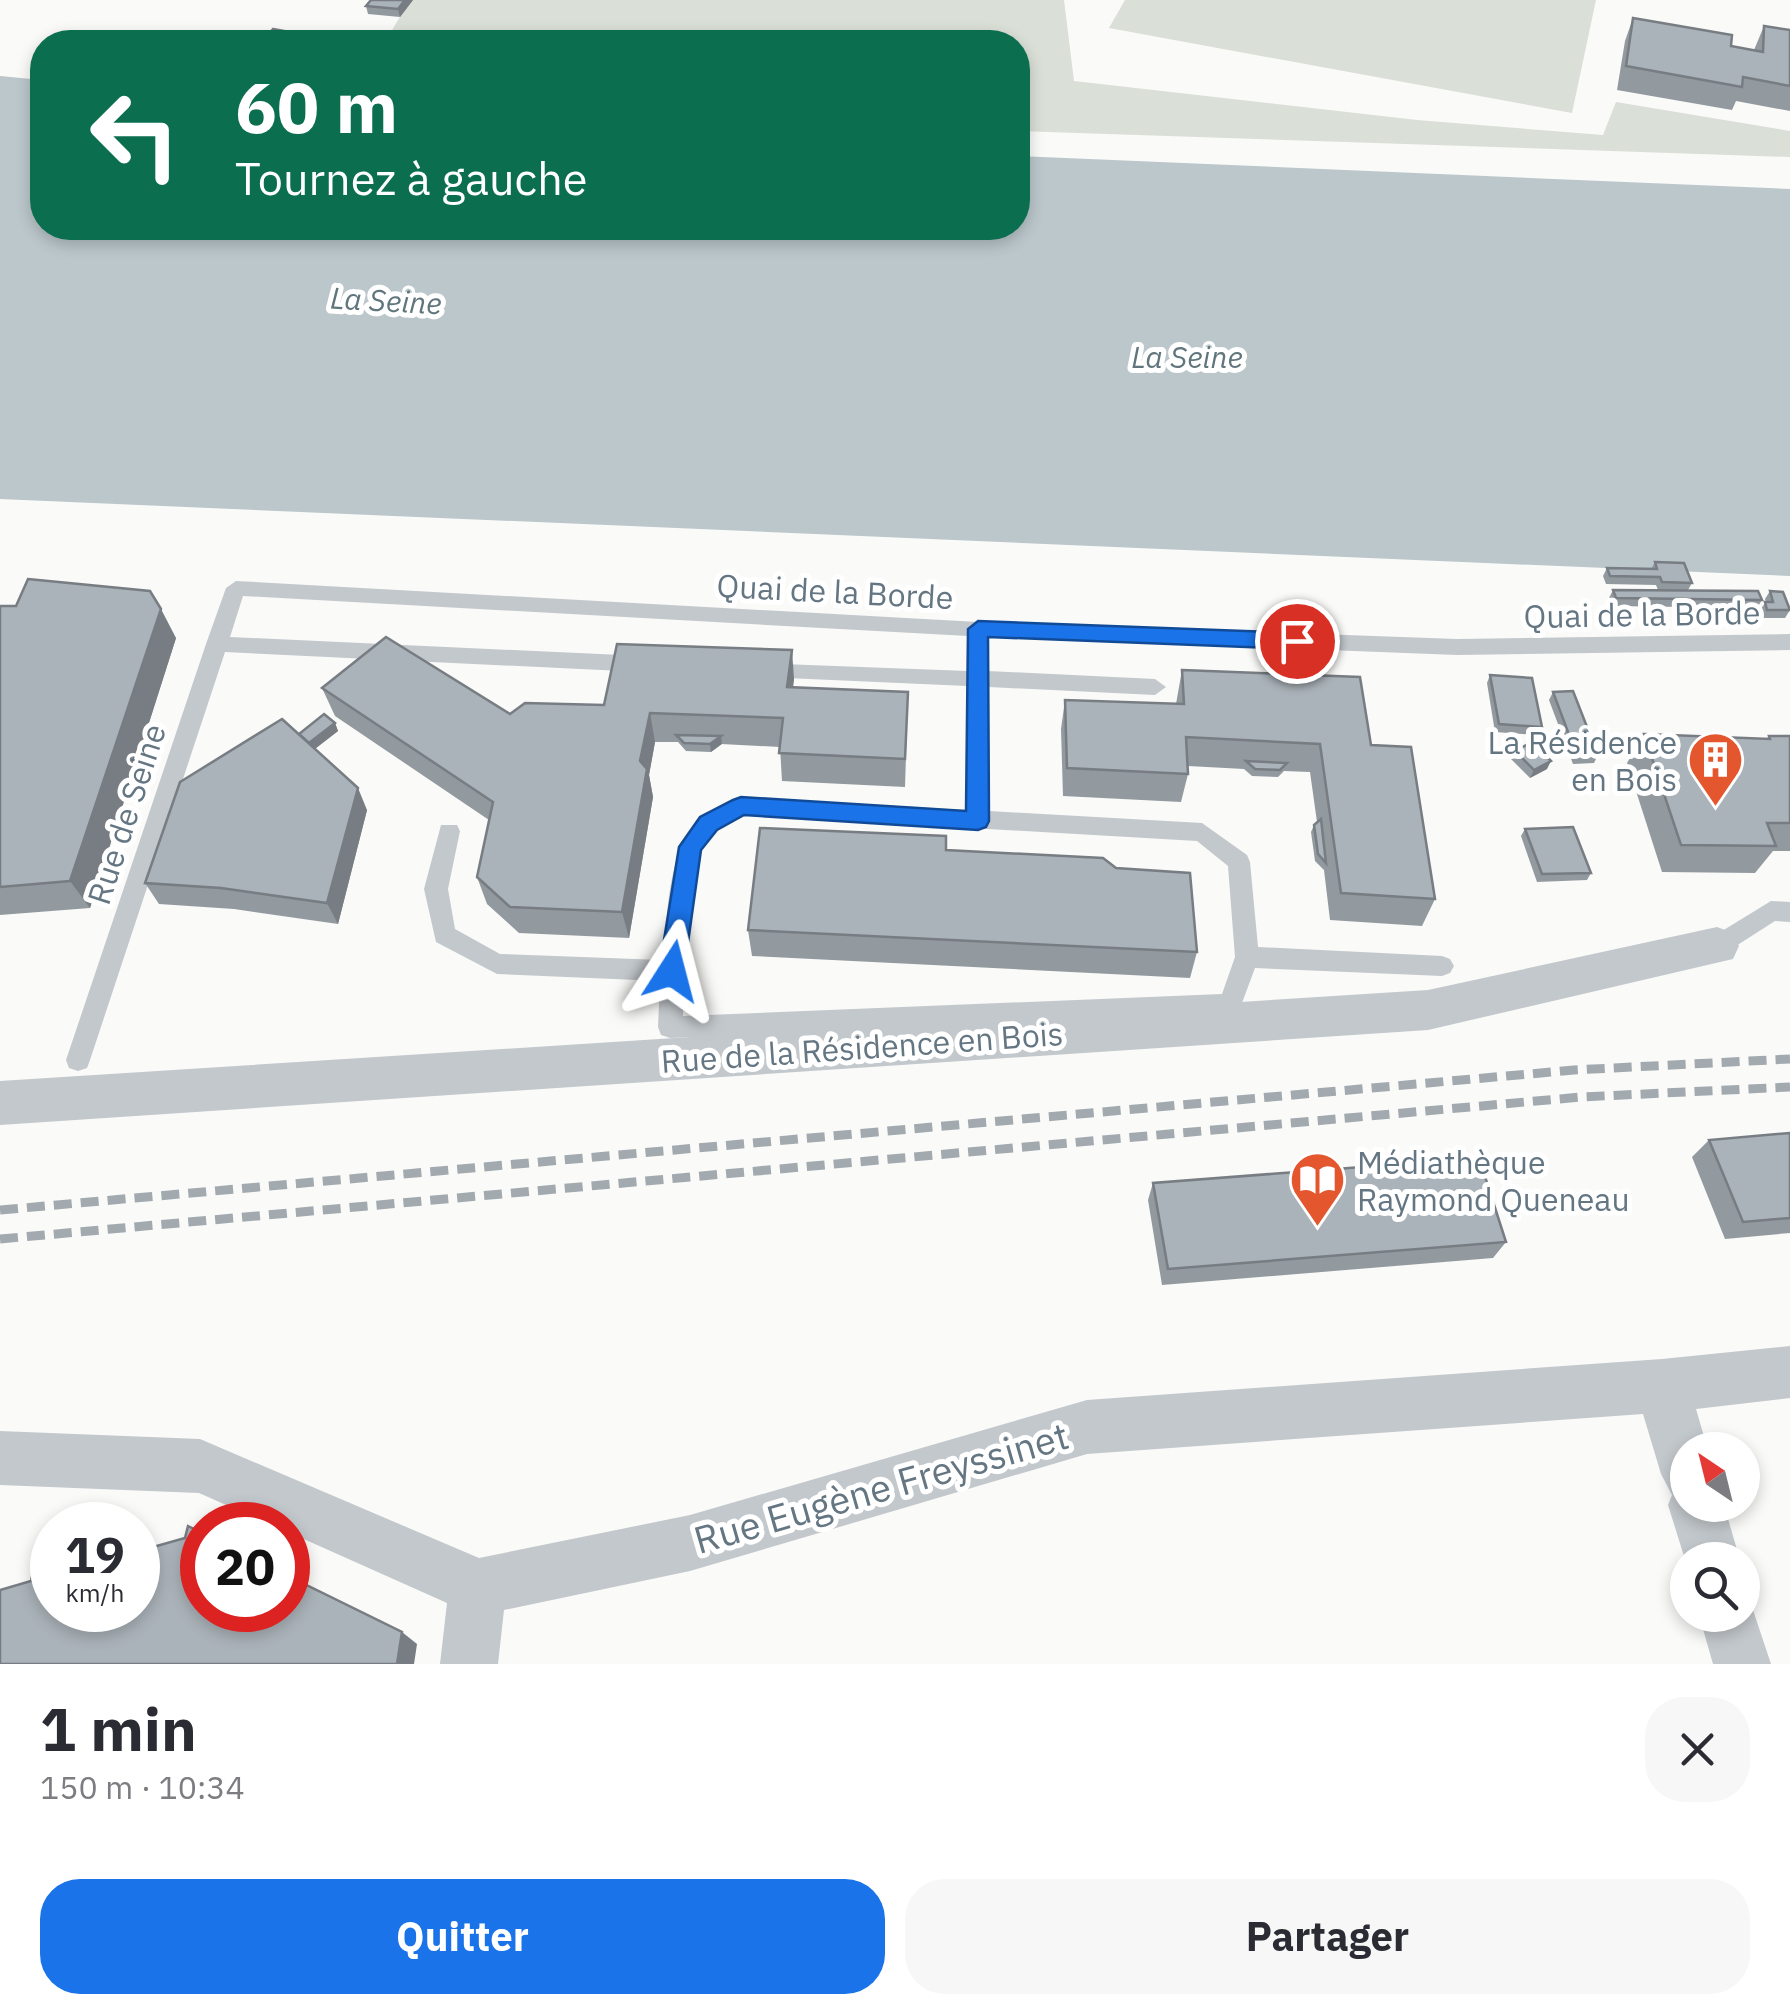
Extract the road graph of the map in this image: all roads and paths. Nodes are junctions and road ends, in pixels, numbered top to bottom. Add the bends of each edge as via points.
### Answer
1 (236, 588) joint
2 (978, 629) junction
3 (1790, 642) edge
4 (216, 644) junction
5 (665, 665) edge
6 (743, 668) edge
7 (978, 680) junction
8 (1156, 687) dead end
9 (978, 821) junction
10 (449, 830) dead end
11 (1790, 912) edge
12 (1717, 946) joint
13 (1247, 957) junction
14 (1442, 966) dead end
15 (672, 971) junction
16 (78, 1060) dead end
17 (0, 1102) edge
18 (1790, 1372) edge
19 (1662, 1386) junction
20 (1676, 1432) edge
21 (0, 1458) edge
22 (478, 1588) junction
23 (1733, 1632) edge
24 (469, 1664) edge
25 (1742, 1664) edge

1 - 2 lane, Quai de la Borde
1 - 4 lane, Rue de Seine
2 - 3 lane, Quai de la Borde via 1457,647
2 - 7 lane
4 - 5 lane
4 - 16 lane, Rue de Seine
6 - 7 lane
7 - 8 lane
7 - 9 lane
9 - 13 lane via 1202,832 1239,862
9 - 15 lane via 741,806 708,824 690,847
10 - 15 lane via 436,889 444,935 498,964
11 - 12 lane via 1772,910
12 - 17 street, Rue de la Résidence en Bois via 1428,1010
13 - 14 lane
13 - 15 lane via 1230,1004 670,1027
18 - 19 street, Rue Eugène Freyssinet
19 - 20 street
19 - 22 street, Rue Eugène Freyssinet via 1088,1427 690,1544
21 - 22 street via 200,1466
22 - 24 street
23 - 25 street

